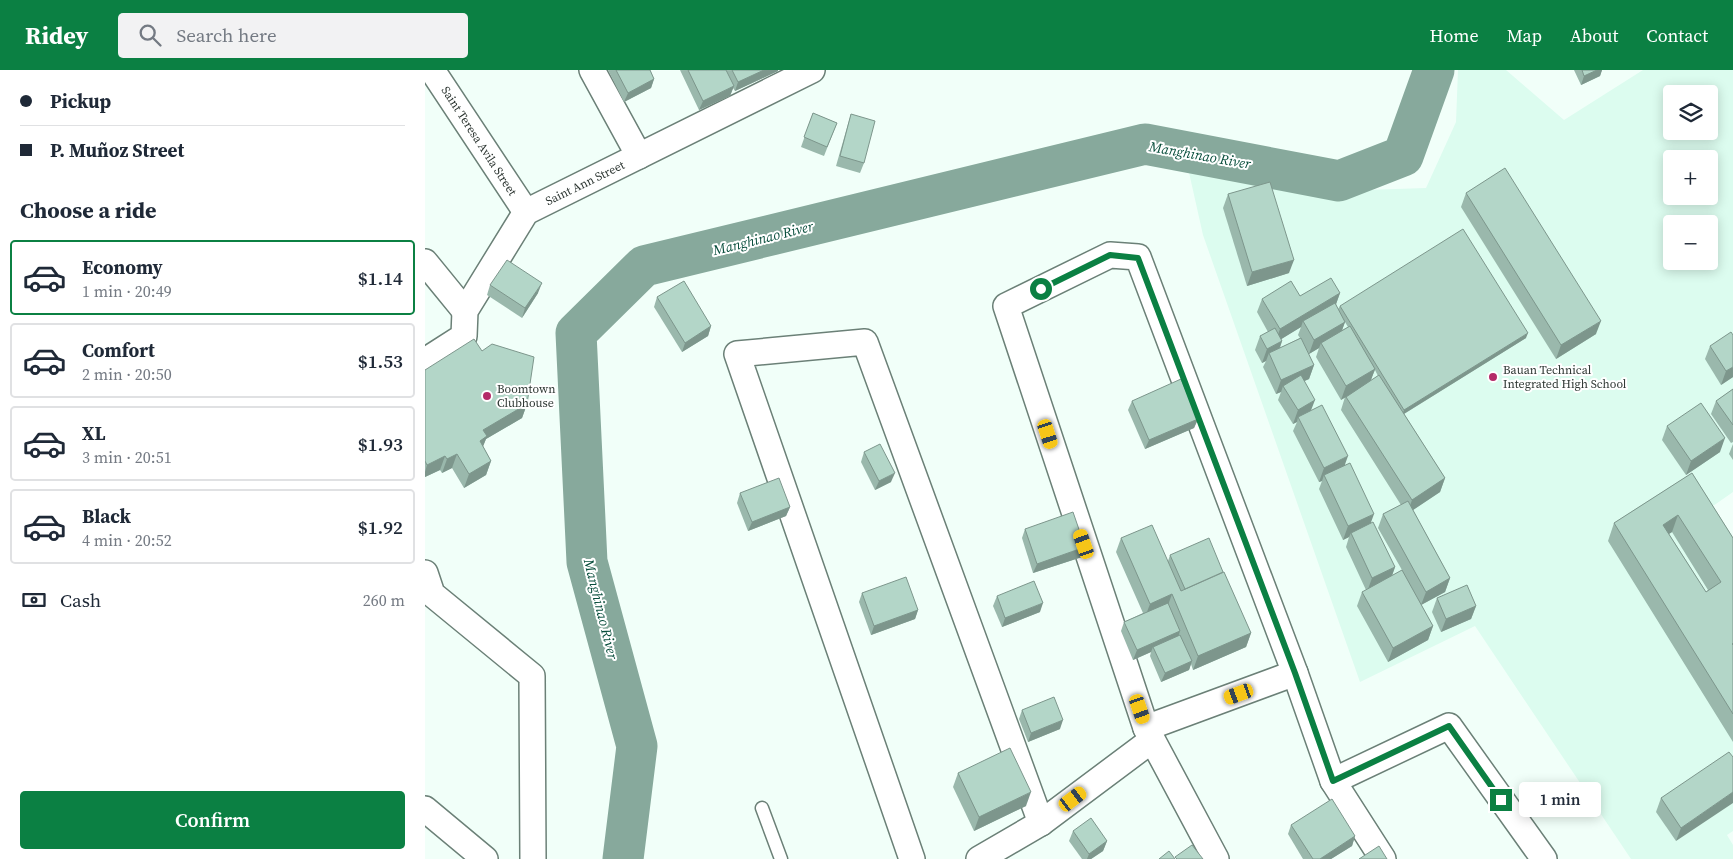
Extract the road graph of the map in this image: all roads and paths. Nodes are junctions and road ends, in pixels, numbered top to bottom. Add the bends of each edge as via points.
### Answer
1 (432, 70) edge
2 (593, 70) edge
3 (813, 70) edge
4 (639, 156) junction
5 (526, 212) junction
6 (425, 262) edge
7 (465, 311) junction
8 (425, 361) edge
9 (427, 586) edge
10 (1295, 673) junction
11 (1149, 734) junction
12 (1333, 781) junction
13 (761, 808) dead end
14 (425, 809) edge
15 (1041, 823) junction
16 (485, 859) edge
17 (533, 859) edge
18 (781, 859) edge
19 (912, 859) edge
20 (979, 859) edge
21 (1216, 859) edge
22 (1383, 859) edge
23 (1543, 859) edge

1 - 5 street, Saint Teresa Avila Street
2 - 4 street
3 - 4 street, Saint Ann Street
4 - 5 street, Saint Ann Street
5 - 7 street
6 - 7 street
7 - 8 street via 464,336
9 - 17 street via 532,676
10 - 11 street
10 - 11 street via 1138,258 1110,255 1006,306
10 - 12 street
11 - 15 street
11 - 21 street
12 - 22 street
12 - 23 street via 1449,726
13 - 18 lane
14 - 16 street
15 - 19 street via 865,342 737,354
15 - 20 street

